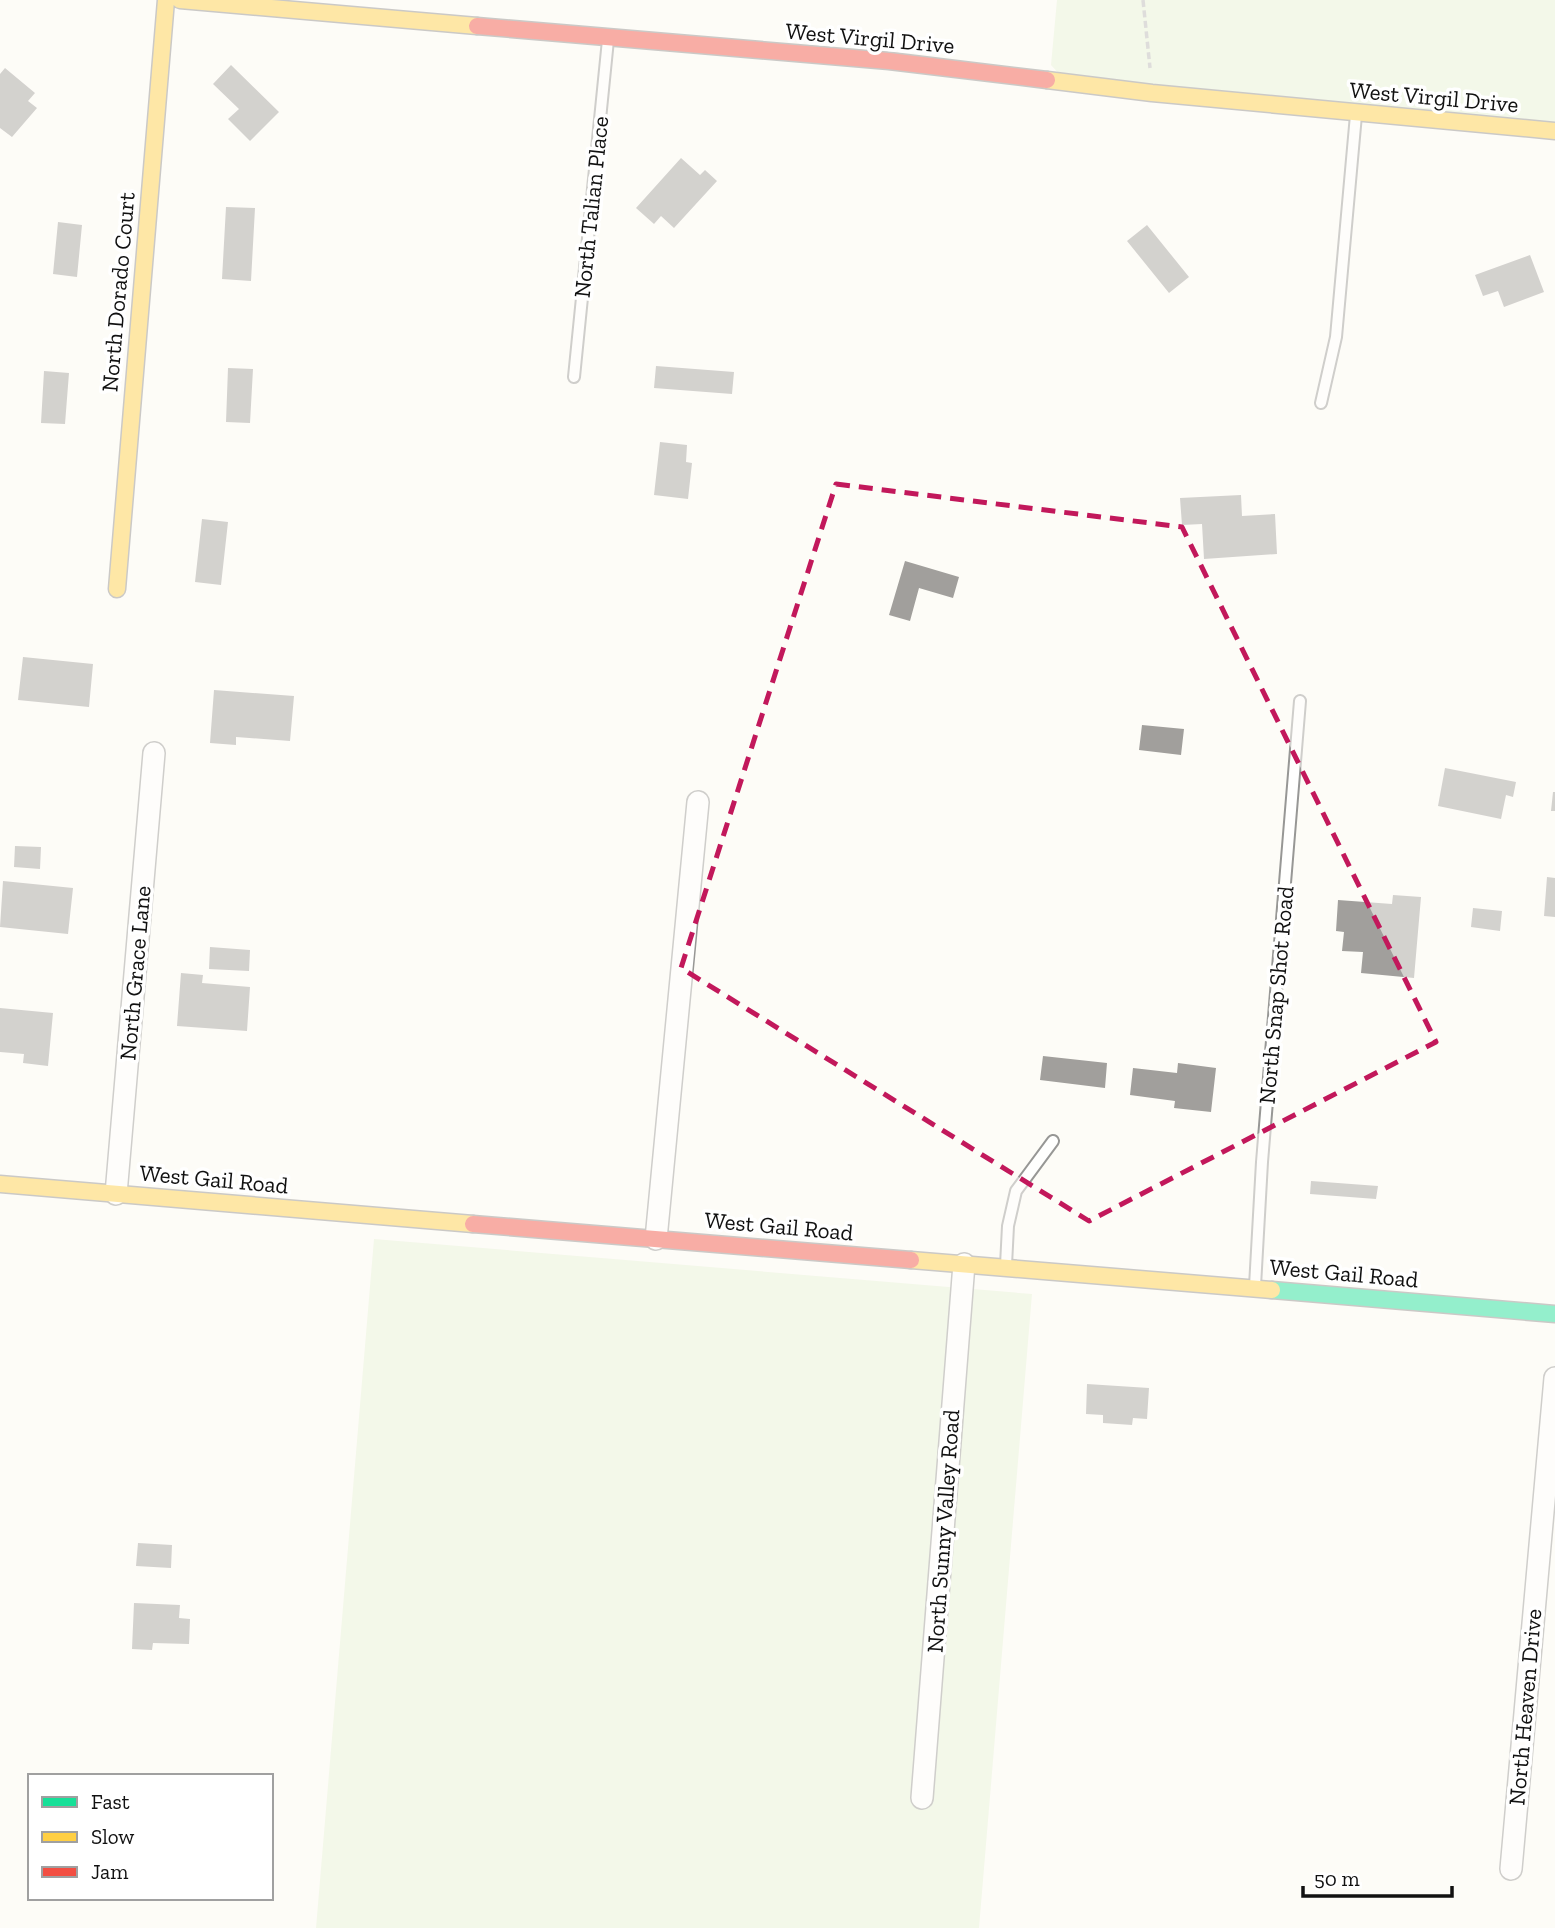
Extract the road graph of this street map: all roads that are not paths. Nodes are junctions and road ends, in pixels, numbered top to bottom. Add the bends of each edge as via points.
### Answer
1 (166, 0) edge
2 (180, 0) edge
3 (608, 37) junction
4 (1356, 113) junction
5 (1555, 131) edge
6 (574, 377) dead end
7 (1321, 403) dead end
8 (117, 589) dead end
9 (1300, 701) dead end
10 (154, 752) dead end
11 (698, 802) dead end
12 (1053, 1141) dead end
13 (0, 1184) edge
14 (116, 1194) junction
15 (656, 1239) junction
16 (964, 1264) junction
17 (1006, 1268) junction
18 (1255, 1289) junction
19 (1555, 1314) edge
20 (1555, 1378) edge
21 (922, 1798) dead end
22 (1511, 1869) dead end

1 - 8 street, North Dorado Court
2 - 3 street, West Virgil Drive
3 - 4 street, West Virgil Drive via 929,65
3 - 6 lane, North Talian Place
4 - 5 street, West Virgil Drive
4 - 7 lane via 1336,337
9 - 18 lane, North Snap Shot Road
10 - 14 street, North Grace Lane
11 - 15 street
12 - 17 lane via 1016,1191
13 - 14 street, West Gail Road
14 - 15 street, West Gail Road
15 - 16 street, West Gail Road
16 - 17 street, West Gail Road
16 - 21 street, North Sunny Valley Road
17 - 18 street, West Gail Road
18 - 19 street, West Gail Road
20 - 22 street, North Heaven Drive

